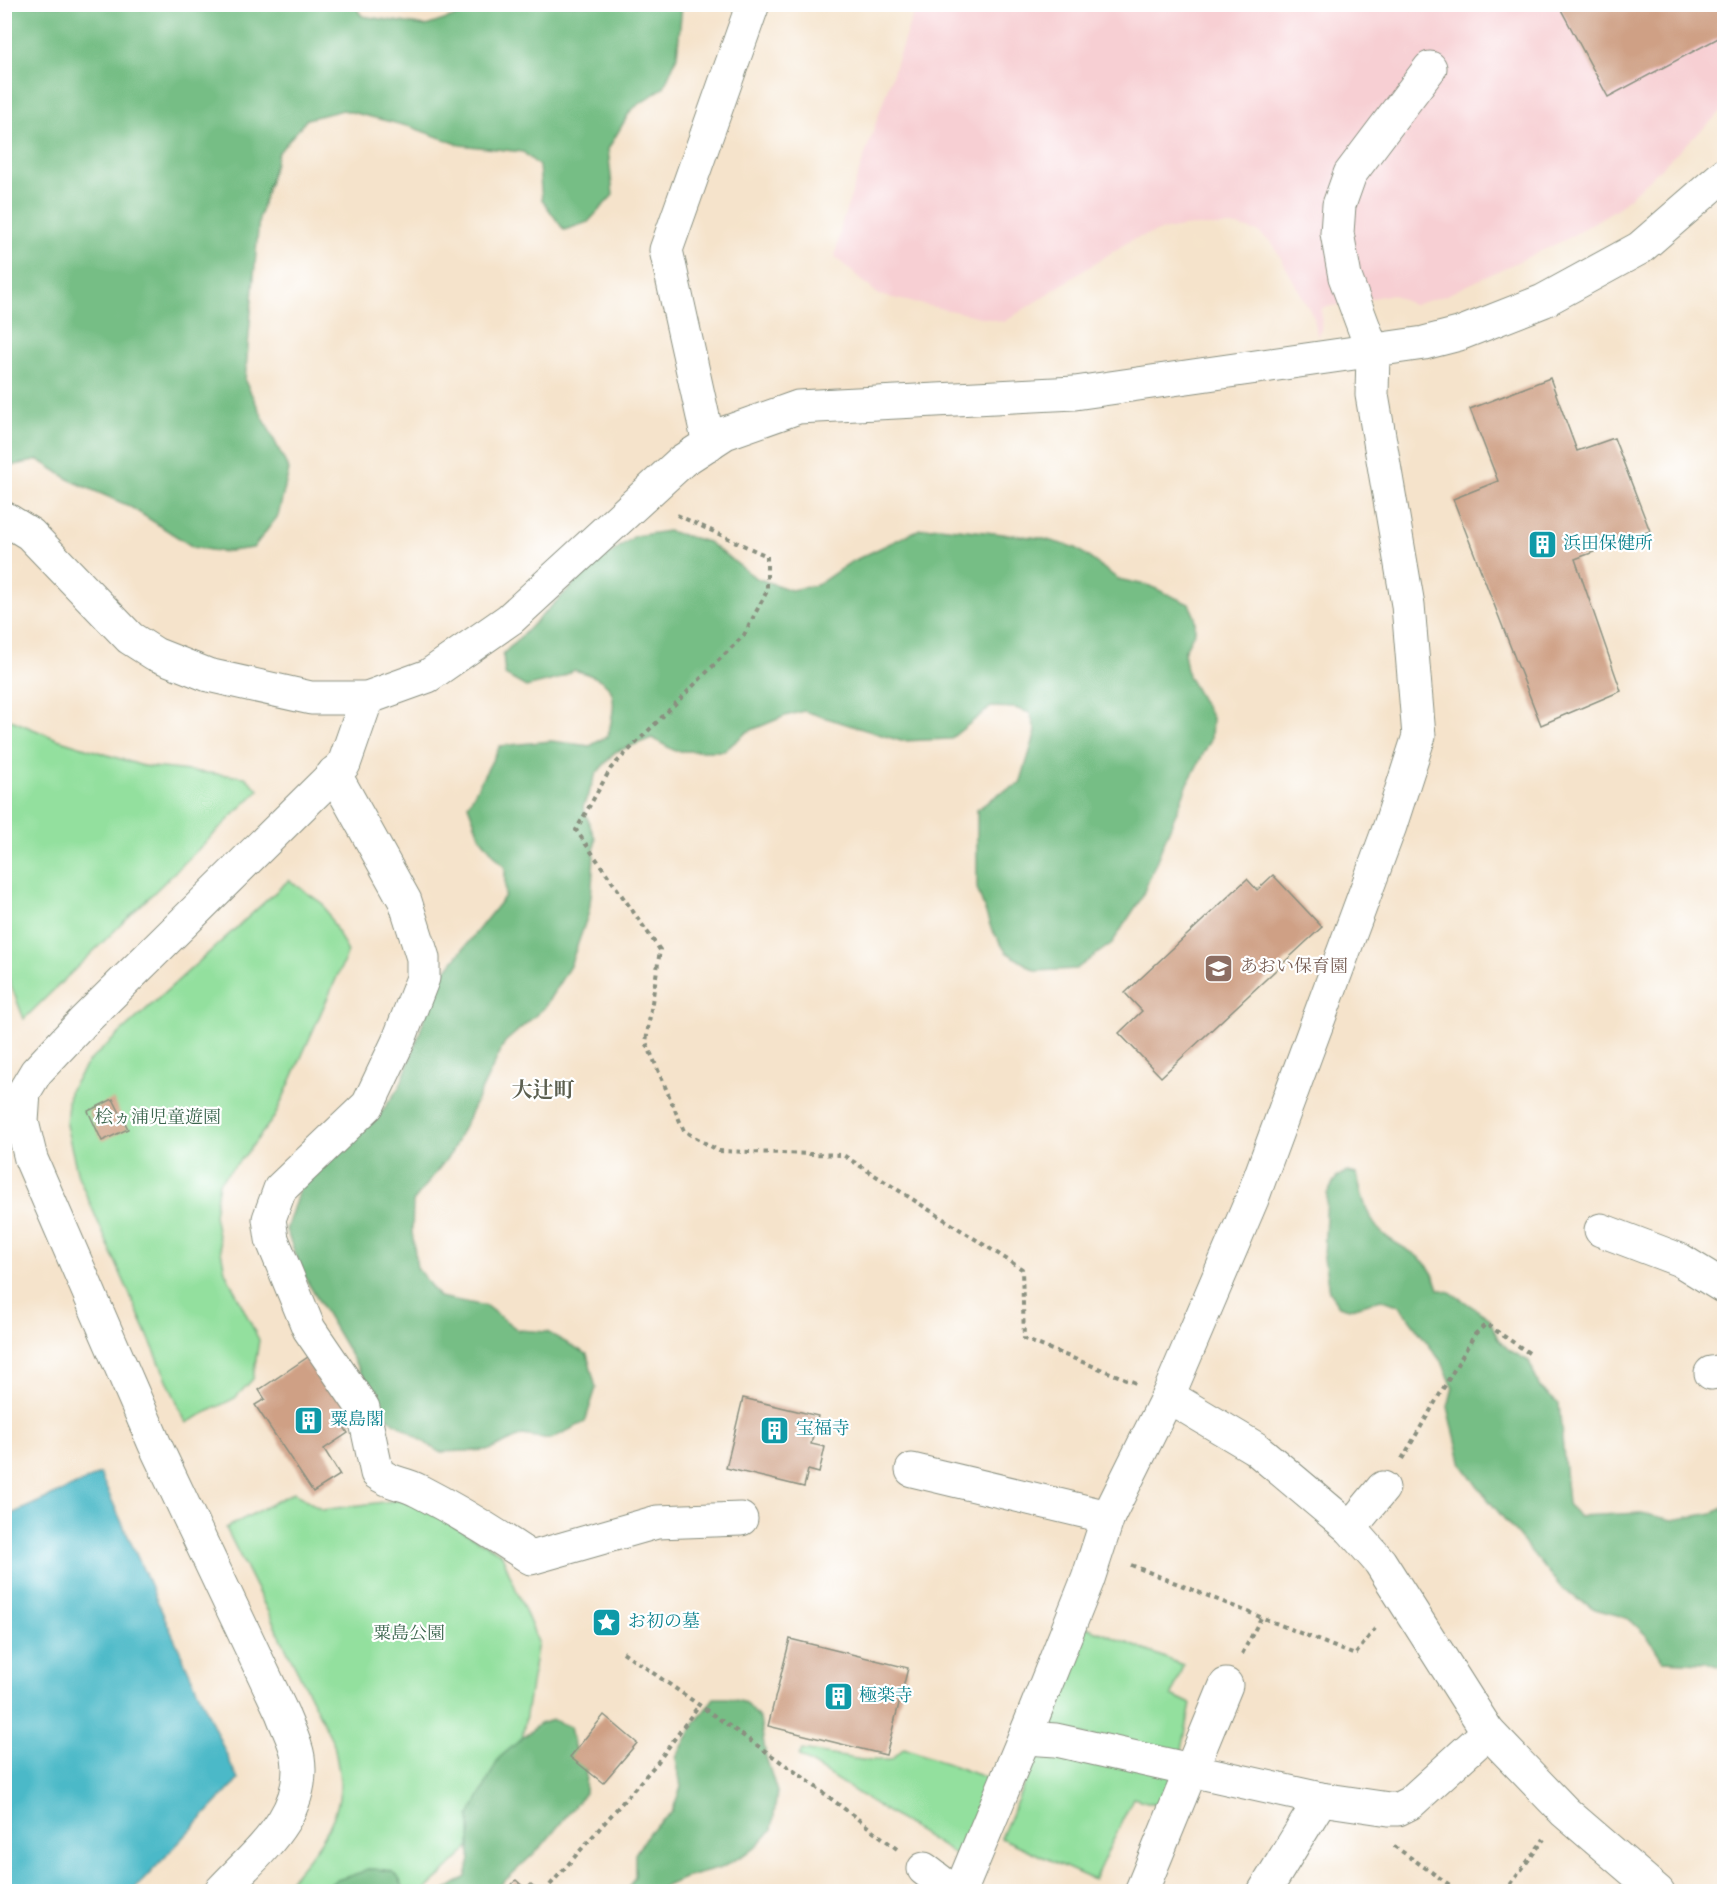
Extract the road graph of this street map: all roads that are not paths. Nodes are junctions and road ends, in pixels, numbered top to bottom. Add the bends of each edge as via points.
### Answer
1 (753, 4) edge
2 (1430, 68) dead end
3 (1725, 176) edge
4 (1373, 351) junction
5 (709, 444) junction
6 (4, 518) edge
7 (367, 698) junction
8 (334, 773) junction
9 (14, 1097) edge
10 (1601, 1230) dead end
11 (1725, 1287) edge
12 (1168, 1396) junction
13 (912, 1470) dead end
14 (1383, 1488) road end
15 (1108, 1517) junction
16 (741, 1519) dead end
17 (1350, 1528) junction
18 (1226, 1685) dead end
19 (1488, 1732) junction
20 (1025, 1738) junction
21 (1193, 1771) junction
22 (1321, 1798) junction
23 (924, 1869) road end
24 (220, 1892) edge
25 (954, 1892) edge
26 (960, 1892) edge
27 (1142, 1892) edge
28 (1264, 1892) edge
29 (1658, 1892) edge

1 - 5 street via 666,250
2 - 4 street via 1350,174 1339,205 1337,233 1345,277
3 - 4 street via 1640,248 1543,301 1459,334
4 - 5 street via 1075,393 798,407 725,433
4 - 12 street via 1372,395 1408,606 1419,736 1394,816 1252,1198
5 - 7 street via 682,461 510,619 428,676
6 - 7 street via 30,534 130,639 155,654 208,675 311,698
7 - 8 street via 344,764
8 - 9 street via 82,1022
8 - 16 street via 405,901 423,958 423,978 368,1105 280,1189 269,1220 272,1239 309,1329 363,1408 376,1473 473,1520 531,1558 657,1522
9 - 24 street via 31,1158 155,1445 282,1713 298,1756 298,1784 285,1818 272,1840
10 - 11 street via 1680,1260
12 - 15 street
12 - 17 street via 1255,1448
13 - 15 street
14 - 17 street
15 - 20 street
17 - 19 street via 1380,1562
18 - 21 street
19 - 22 street via 1410,1803 1398,1809
19 - 29 street via 1564,1812
20 - 21 street via 1056,1740
20 - 26 street
21 - 22 street
21 - 27 street
22 - 28 street
23 - 25 street

